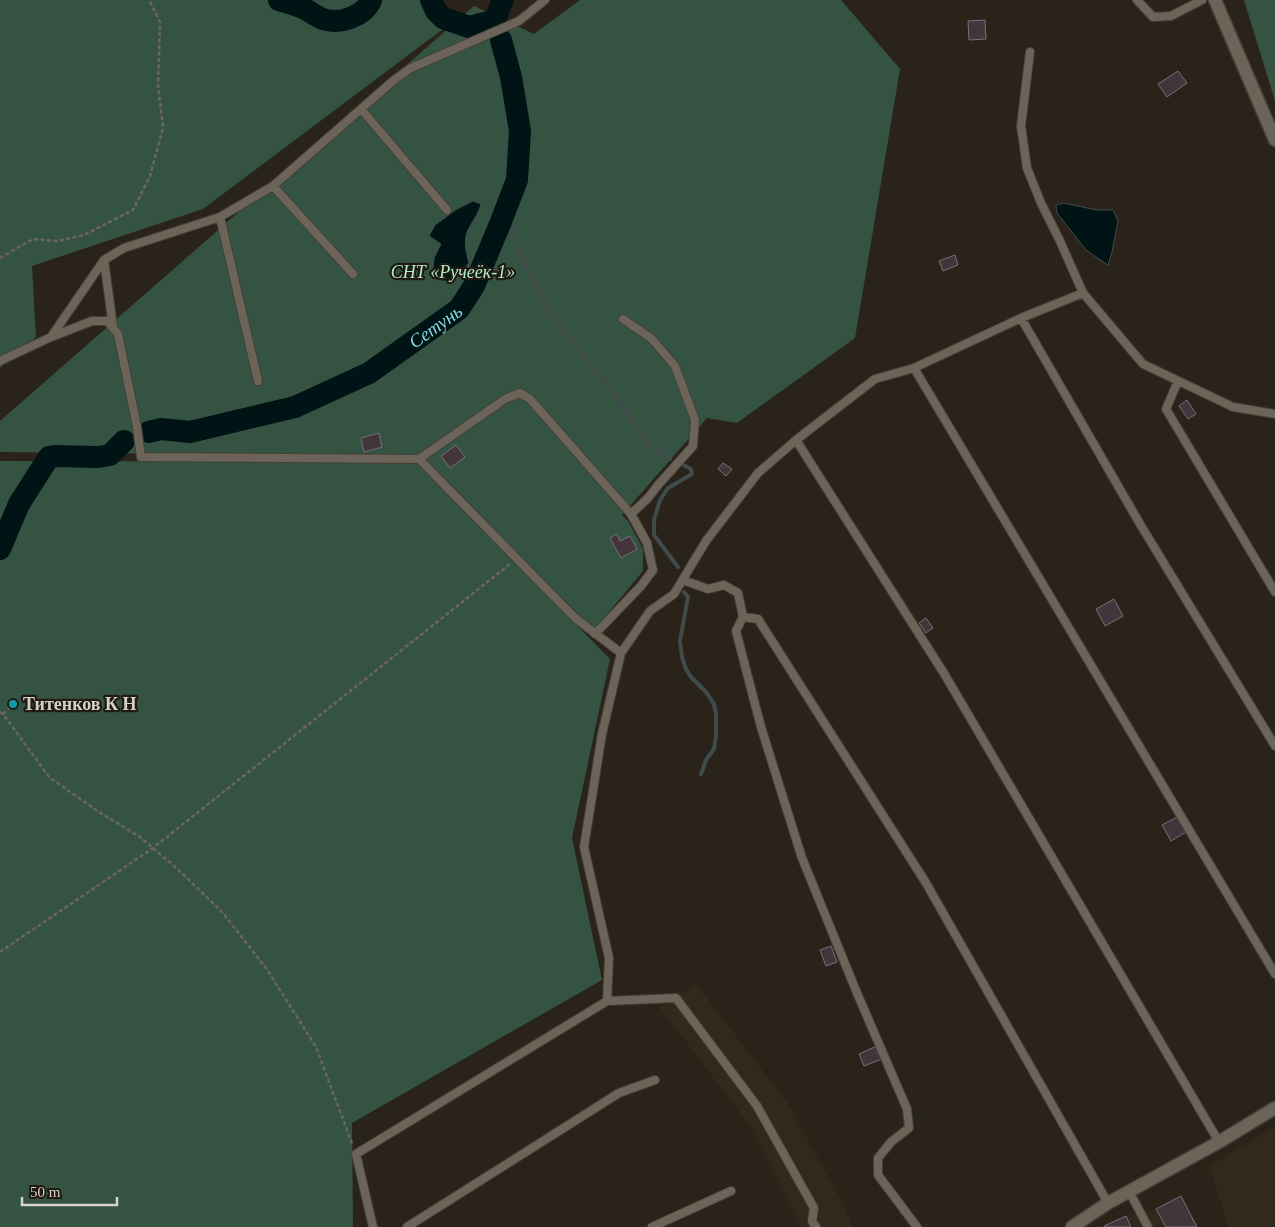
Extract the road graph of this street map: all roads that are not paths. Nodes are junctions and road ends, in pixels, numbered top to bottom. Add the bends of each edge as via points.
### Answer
1 (545, 0) edge
2 (1137, 0) edge
3 (1202, 0) edge
4 (1215, 0) edge
5 (1030, 52) dead end
6 (361, 109) junction
7 (1275, 140) edge
8 (273, 186) junction
9 (447, 210) dead end
10 (220, 217) junction
11 (104, 260) junction
12 (353, 274) dead end
13 (1083, 293) junction
14 (1021, 318) junction
15 (622, 319) dead end
16 (113, 328) junction
17 (51, 337) junction
18 (0, 361) edge
19 (914, 368) junction
20 (258, 380) dead end
21 (1178, 381) junction
22 (1275, 414) edge
23 (796, 440) junction
24 (418, 459) junction
25 (631, 514) junction
26 (682, 580) junction
27 (1275, 592) edge
28 (743, 617) junction
29 (595, 634) junction
30 (621, 653) junction
31 (1275, 746) edge
32 (1275, 974) edge
33 (607, 1001) junction
34 (655, 1080) dead end
35 (1275, 1108) edge
36 (1218, 1142) junction
37 (730, 1191) dead end
38 (1129, 1191) junction
39 (1108, 1203) junction
40 (372, 1227) edge
41 (407, 1227) edge
42 (652, 1227) edge
43 (816, 1227) edge
44 (917, 1227) edge
45 (1072, 1227) edge
46 (1148, 1227) edge

1 - 6 lane via 519,21 412,68
2 - 3 lane via 1153,17 1171,16
4 - 7 street
5 - 13 lane via 1021,126 1026,168
6 - 8 lane
6 - 9 lane
8 - 10 lane
8 - 12 lane
10 - 11 lane via 124,248
10 - 20 lane
11 - 16 lane
11 - 17 lane
13 - 14 lane
13 - 21 lane via 1143,364
14 - 19 lane
14 - 31 lane via 1140,524
15 - 25 lane via 652,339 675,366 695,420 693,446
16 - 17 lane via 107,321 92,321
16 - 24 lane via 118,334 141,458
17 - 18 lane
19 - 23 lane via 875,379
19 - 32 lane
21 - 22 lane via 1233,407
21 - 27 lane via 1166,409
23 - 26 lane via 758,473 706,541
23 - 36 lane via 945,675
24 - 25 lane via 520,392 530,399
24 - 29 lane via 575,618
25 - 29 lane via 647,543 653,570
26 - 28 lane via 708,589 724,585 738,593
26 - 30 lane via 674,594 650,611
28 - 39 lane via 758,619 926,883
28 - 44 lane via 736,631 760,727 802,858 907,1109 908,1128 878,1158 878,1175
29 - 30 lane
30 - 33 lane via 602,734 584,847 608,958
33 - 40 lane via 356,1154
33 - 43 lane via 676,998 757,1106 814,1208 812,1221
34 - 41 lane via 619,1093
35 - 36 street
36 - 38 street
37 - 42 lane
38 - 39 street
38 - 46 lane
39 - 45 street

